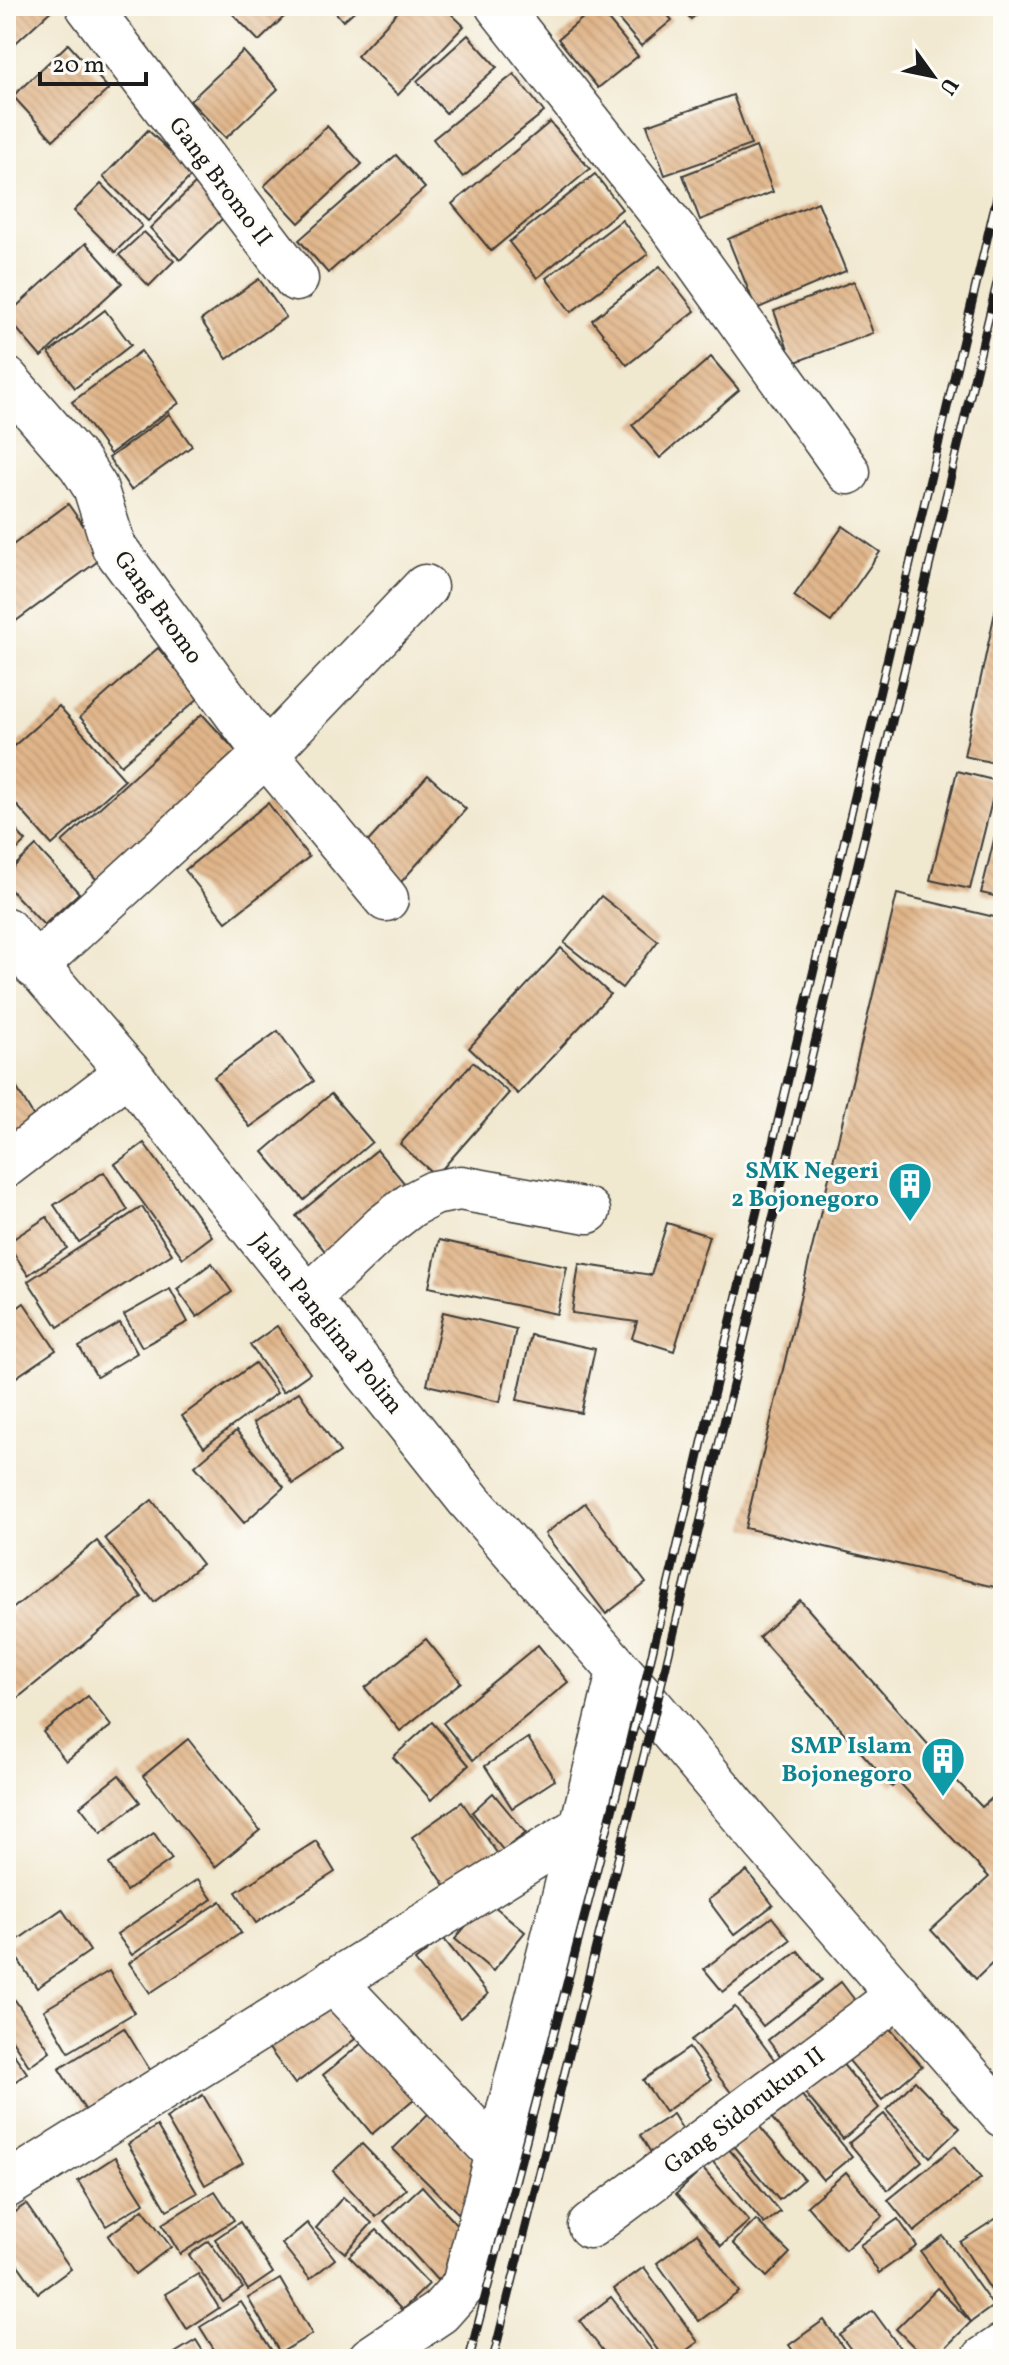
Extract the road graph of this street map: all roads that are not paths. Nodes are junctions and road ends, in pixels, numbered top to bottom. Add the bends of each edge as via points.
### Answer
1 (88, 6) edge
2 (498, 6) edge
3 (296, 279) dead end
4 (6, 379) edge
5 (848, 472) dead end
6 (425, 587) dead end
7 (266, 754) junction
8 (386, 899) dead end
9 (6, 930) edge
10 (35, 966) junction
11 (128, 1072) junction
12 (6, 1165) edge
13 (588, 1211) dead end
14 (309, 1297) junction
15 (619, 1672) junction
16 (582, 1827) junction
17 (333, 1981) junction
18 (899, 1995) junction
19 (1003, 2115) edge
20 (498, 2155) junction
21 (6, 2186) edge
22 (590, 2226) dead end
23 (1003, 2346) edge
24 (370, 2359) edge
25 (984, 2359) edge

1 - 3 street, Gang Bromo II
2 - 5 street via 677,233
4 - 7 street, Gang Bromo via 80,464 95,487 114,547
6 - 7 street
7 - 8 street, Gang Bromo
7 - 10 street
9 - 10 street, Jalan Panglima Polim
10 - 11 street, Jalan Panglima Polim
11 - 12 street
11 - 14 street, Jalan Panglima Polim
13 - 14 street via 460,1188 434,1193 384,1226
14 - 15 street, Jalan Panglima Polim via 469,1500
15 - 16 street
15 - 18 street, Jalan Panglima Polim
16 - 17 street
16 - 20 street
17 - 20 street
17 - 21 street
18 - 19 street, Jalan Panglima Polim
18 - 22 street, Gang Sidorukun II
20 - 24 street via 464,2285 440,2312
23 - 25 street

